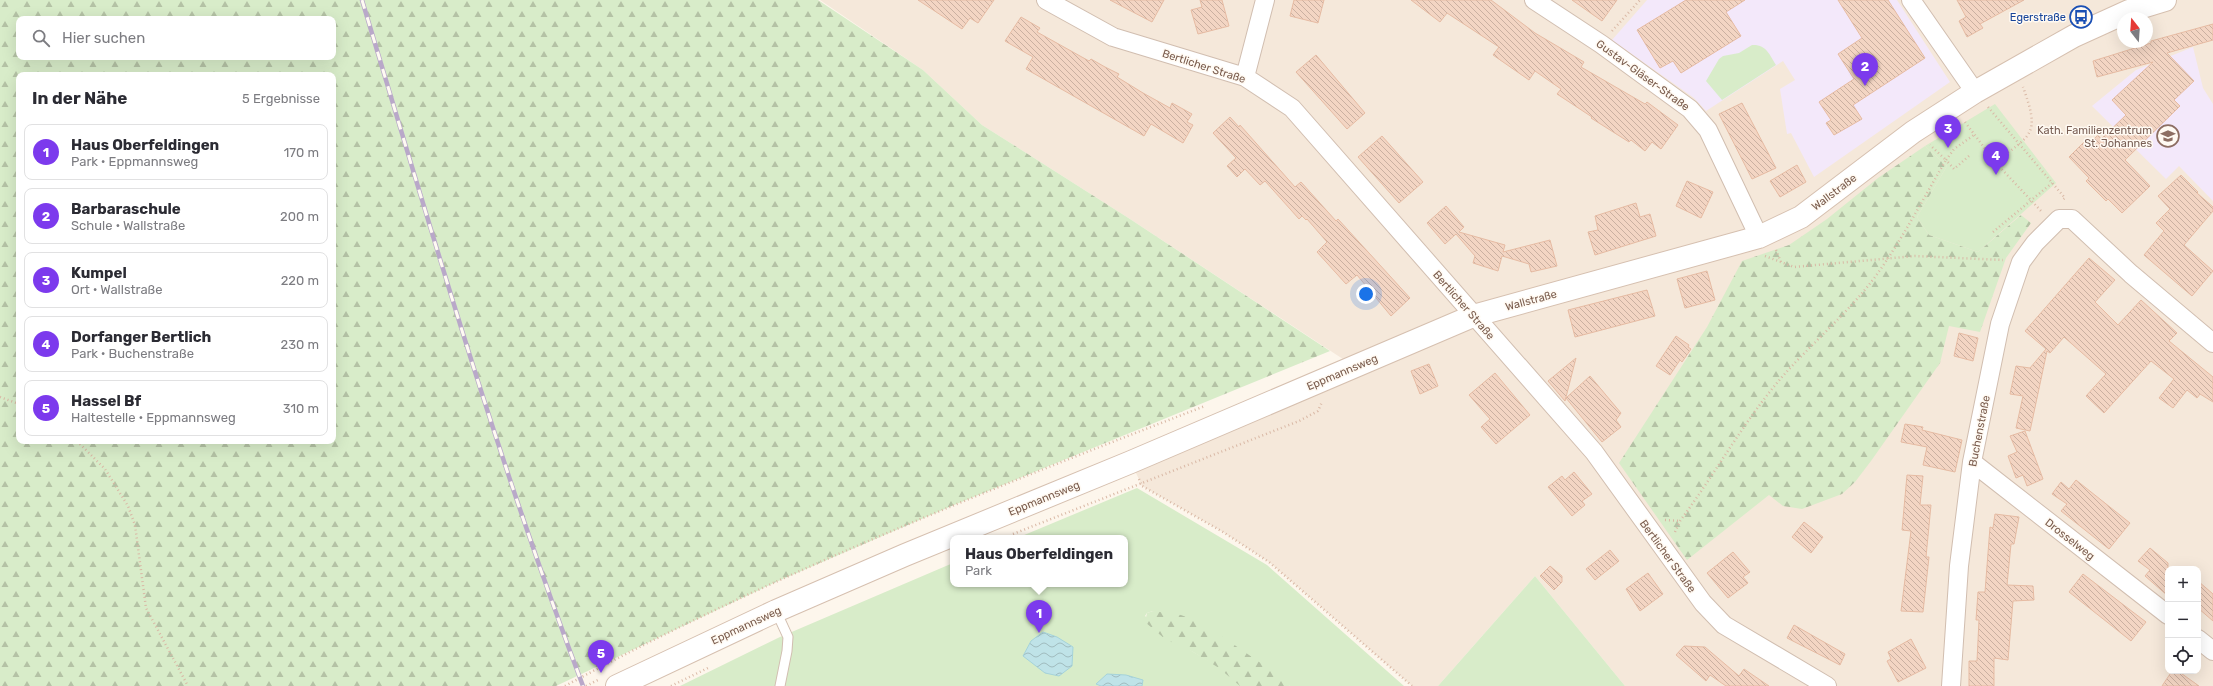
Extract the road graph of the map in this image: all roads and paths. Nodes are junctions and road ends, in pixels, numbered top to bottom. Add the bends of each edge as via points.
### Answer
1 (1046, 0) edge
2 (1265, 0) edge
3 (1534, 0) edge
4 (1640, 0) edge
5 (1912, 0) edge
6 (2165, 0) edge
7 (1601, 44) junction
8 (1245, 77) junction
9 (2022, 84) dead end
10 (1980, 98) junction
11 (1953, 105) junction
12 (1974, 135) junction
13 (1925, 141) dead end
14 (2018, 145) junction
15 (1969, 156) dead end
16 (1946, 160) junction
17 (1995, 162) junction
18 (2052, 183) junction
19 (2031, 201) junction
20 (2060, 202) dead end
21 (2052, 226) junction
22 (1993, 232) dead end
23 (1756, 238) junction
24 (1888, 257) junction
25 (2021, 262) junction
26 (1473, 316) junction
27 (2213, 343) edge
28 (0, 397) edge
29 (1323, 400) dead end
30 (16, 403) edge
31 (1208, 405) dead end
32 (80, 444) edge
33 (1131, 462) junction
34 (1972, 462) junction
35 (1141, 483) junction
36 (954, 535) edge
37 (1011, 535) dead end
38 (950, 536) edge
39 (1661, 546) junction
40 (776, 611) junction
41 (2165, 614) edge
42 (2201, 641) edge
43 (2213, 651) edge
44 (188, 686) edge
45 (565, 686) edge
46 (617, 686) edge
47 (780, 686) edge
48 (1412, 686) edge
49 (1827, 686) edge
50 (1951, 686) edge

1 - 8 street, Bertlicher Straße via 1113,37
2 - 8 street
3 - 7 street, Gustav-Gläser-Straße
4 - 7 path
5 - 10 street
6 - 10 street, Wallstraße via 2129,11 2074,36
7 - 23 street, Gustav-Gläser-Straße via 1690,109 1708,130
8 - 26 street, Bertlicher Straße via 1292,108
9 - 14 path via 2033,122 2027,138
10 - 11 street, Wallstraße
10 - 14 path
11 - 12 path
11 - 23 street, Wallstraße via 1801,217
12 - 16 path via 1954,150
12 - 17 path
13 - 16 path
14 - 17 path
14 - 18 path
15 - 16 path via 1954,169
16 - 24 path
17 - 19 path
18 - 19 path
18 - 20 path via 2065,198
19 - 21 path
19 - 22 path
21 - 25 street, Buchenstraße
21 - 27 street, Buchenstraße via 2059,219 2072,220
23 - 24 path via 1758,253 1794,267
23 - 26 street, Wallstraße
24 - 25 path via 1915,256
24 - 39 path via 1875,277 1848,308 1782,377 1680,521 1672,539
25 - 34 street, Buchenstraße via 2000,324
26 - 33 street, Eppmannsweg
26 - 39 street, Bertlicher Straße via 1594,452
28 - 30 path
29 - 35 path via 1318,410 1299,421
31 - 45 path via 880,536 751,593
32 - 44 path via 105,468 128,506 135,525 146,608
33 - 35 path
33 - 36 street, Eppmannsweg
34 - 41 street, Drosselweg
34 - 50 street, Buchenstraße via 1959,566
35 - 37 path
35 - 48 path via 1142,486 1223,532 1269,562
38 - 40 street, Eppmannsweg
39 - 49 street, Bertlicher Straße via 1703,603 1724,625
40 - 46 street, Eppmannsweg
40 - 47 lane via 788,637
42 - 43 street

